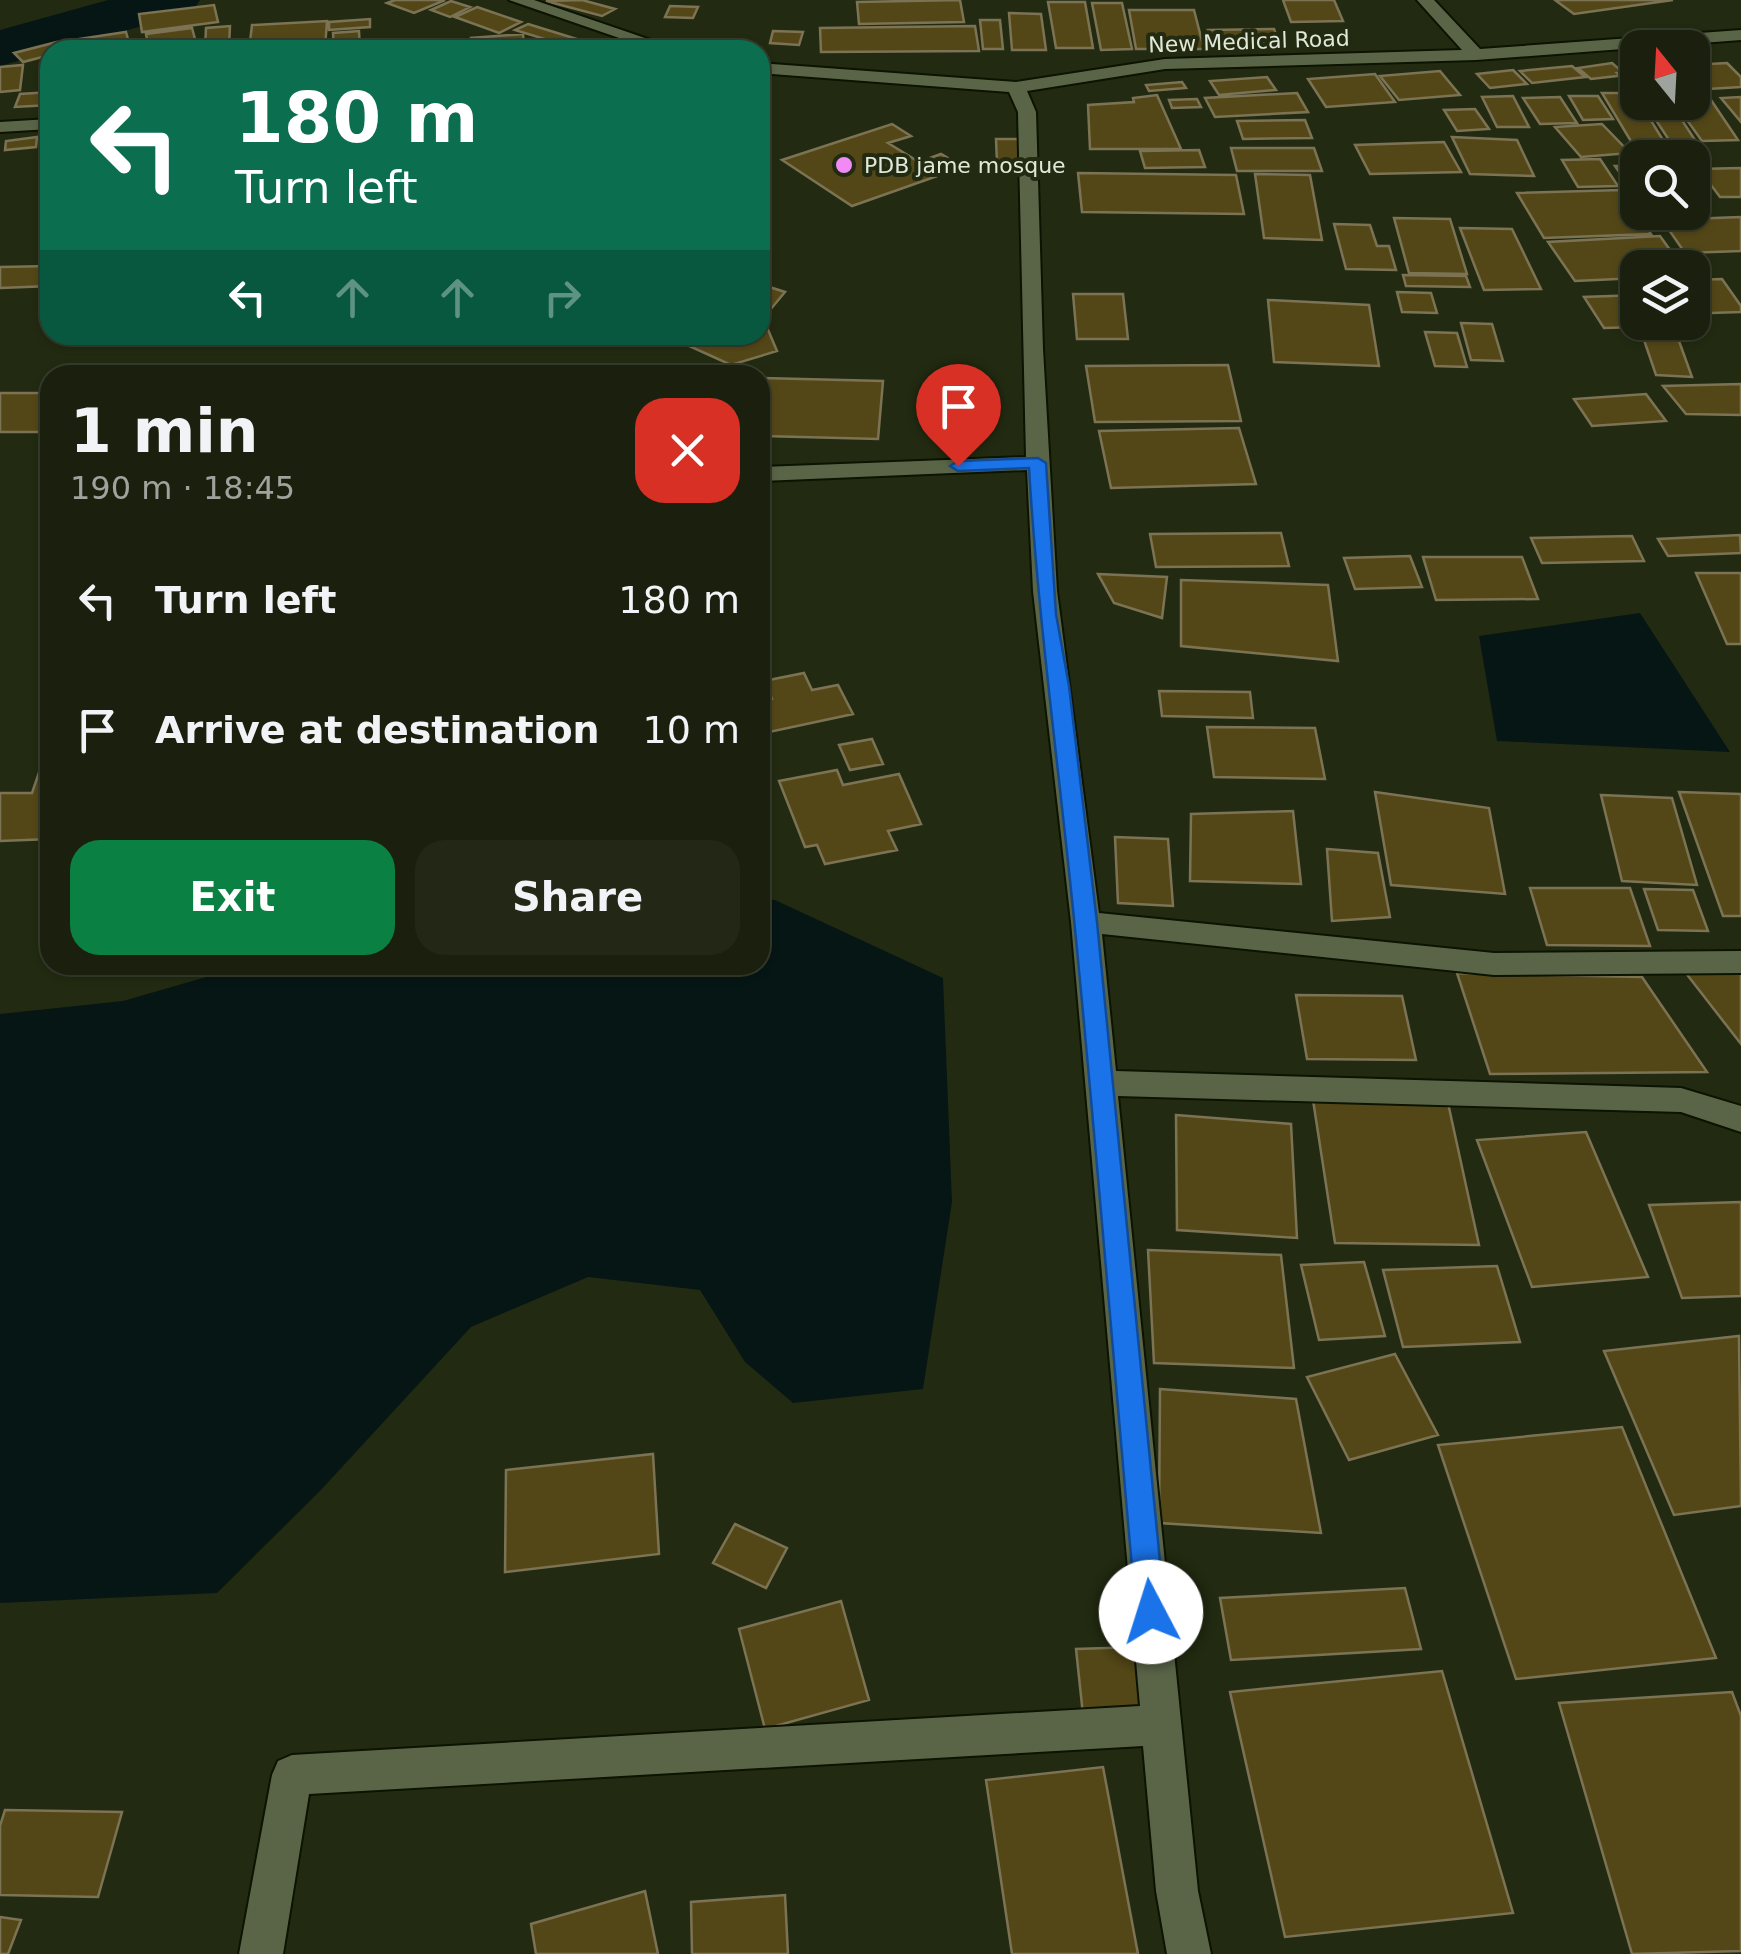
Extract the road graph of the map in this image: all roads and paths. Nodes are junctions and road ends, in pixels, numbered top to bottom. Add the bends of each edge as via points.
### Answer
1 (518, 0) edge
2 (1426, 0) edge
3 (1741, 35) edge
4 (1718, 38) junction
5 (640, 40) edge
6 (1476, 55) junction
7 (1741, 55) edge
8 (770, 69) edge
9 (1016, 87) junction
10 (40, 125) edge
11 (0, 127) edge
12 (1038, 463) junction
13 (770, 474) edge
14 (1086, 922) junction
15 (1741, 962) edge
16 (1100, 1083) junction
17 (1741, 1119) edge
18 (1162, 1725) junction
19 (262, 1954) edge
20 (1188, 1954) edge

1 - 5 street
2 - 6 street
3 - 4 street, New Medical Road
4 - 6 street, New Medical Road
4 - 7 street
6 - 9 street, New Medical Road via 1165,64
8 - 9 street, New Medical Road
9 - 12 street via 1028,112
10 - 11 street
12 - 13 street
12 - 14 street via 1046,606
14 - 15 street via 1494,964
14 - 16 street
16 - 17 street via 1681,1100
16 - 18 street
18 - 19 street via 292,1775
18 - 20 street

